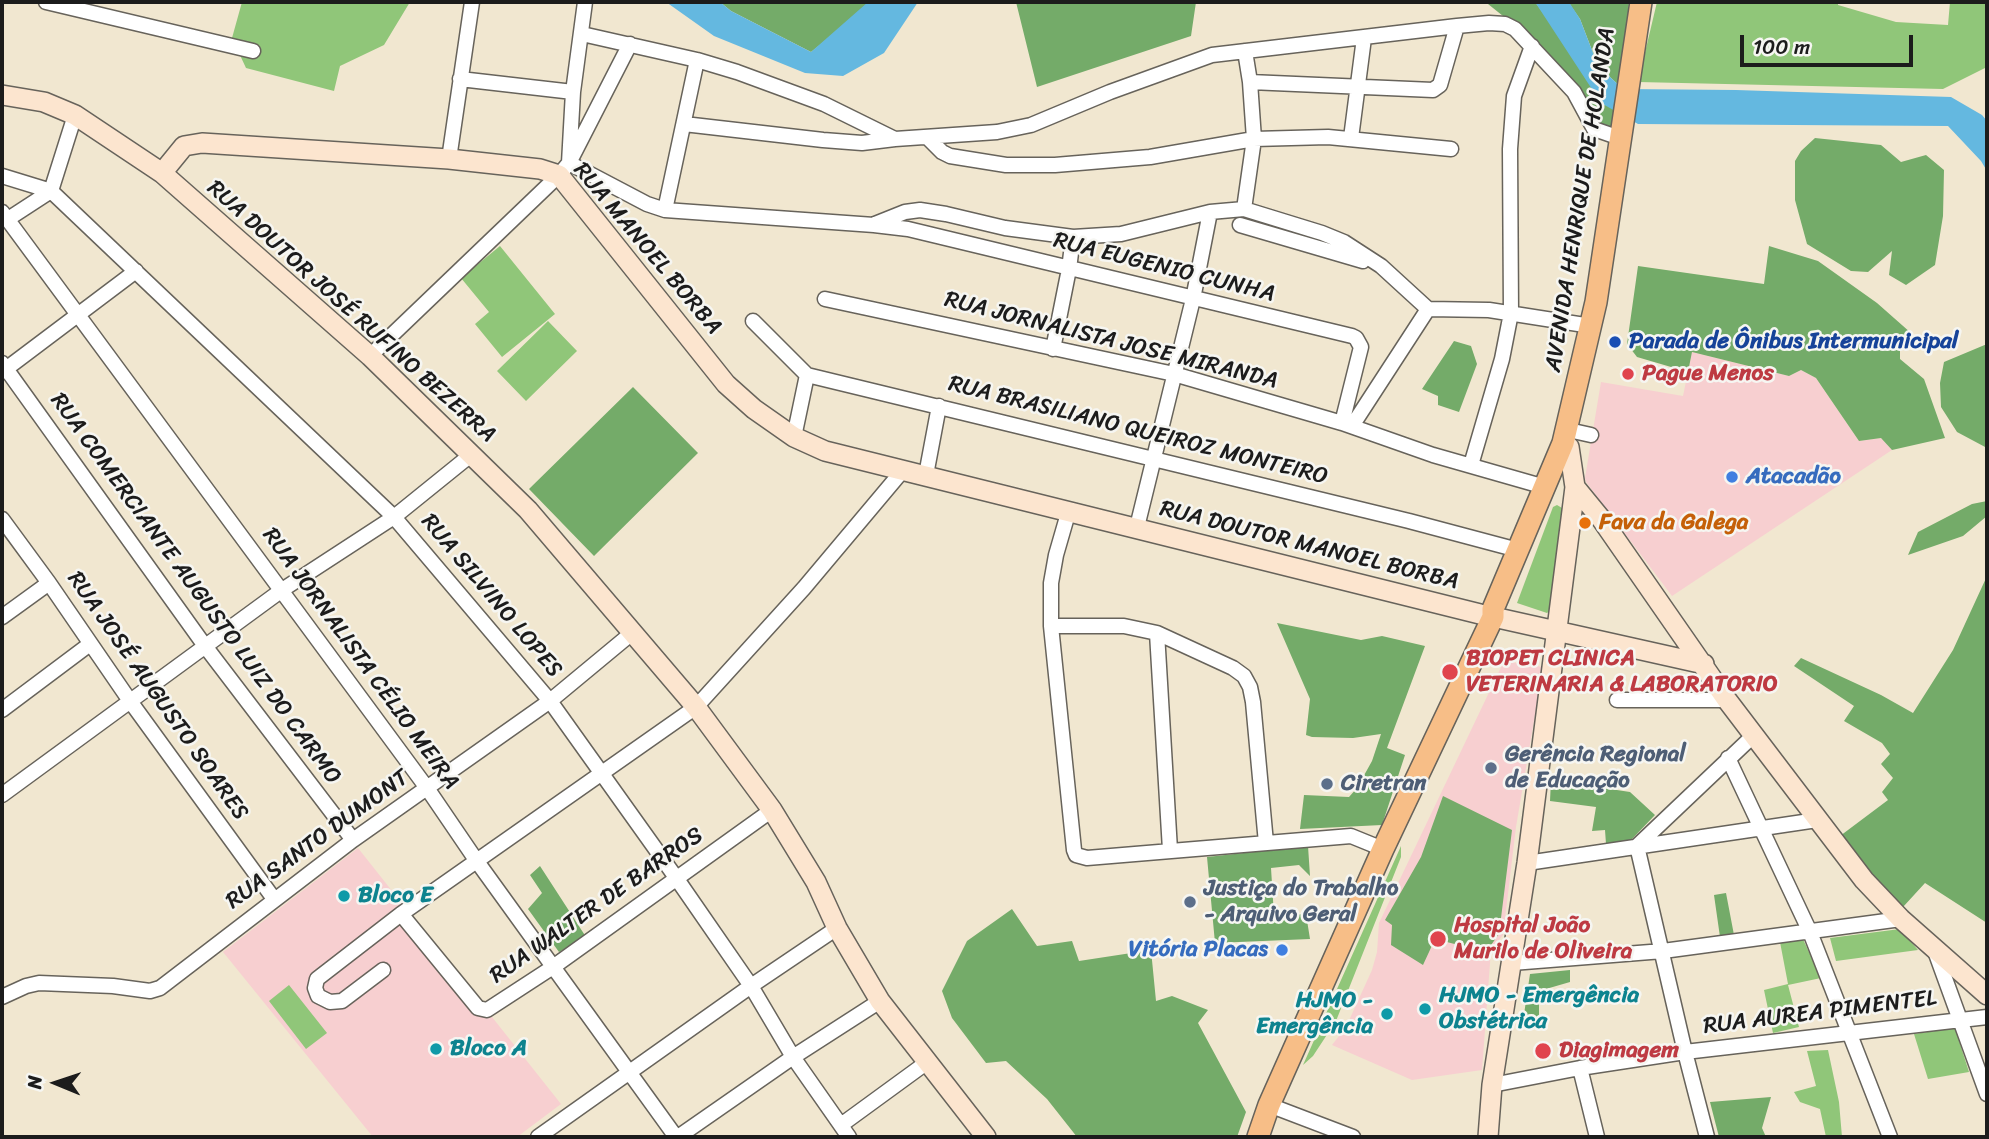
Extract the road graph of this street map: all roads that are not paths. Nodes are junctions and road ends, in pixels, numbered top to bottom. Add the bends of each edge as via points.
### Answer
1 (46, 2) edge
2 (472, 2) edge
3 (585, 2) edge
4 (1641, 2) edge
5 (1457, 26) junction
6 (582, 34) junction
7 (1364, 38) junction
8 (630, 44) junction
9 (1532, 47) junction
10 (253, 51) dead end
11 (1245, 51) junction
12 (697, 60) junction
13 (460, 79) junction
14 (1250, 82) junction
15 (1358, 85) junction
16 (573, 92) junction
17 (2, 95) edge
18 (75, 115) junction
19 (684, 124) junction
20 (1622, 132) junction
21 (927, 137) junction
22 (1351, 138) junction
23 (895, 139) junction
24 (1254, 139) junction
25 (1451, 149) dead end
26 (449, 159) junction
27 (564, 169) junction
28 (162, 173) junction
29 (2, 176) edge
30 (51, 191) junction
31 (1244, 209) junction
32 (664, 210) junction
33 (1210, 212) junction
34 (5, 216) edge
35 (874, 225) junction
36 (1240, 225) dead end
37 (1073, 237) junction
38 (1381, 266) junction
39 (1069, 269) junction
40 (136, 271) junction
41 (825, 299) dead end
42 (1192, 299) junction
43 (1428, 309) junction
44 (1511, 313) junction
45 (79, 314) junction
46 (753, 321) dead end
47 (1591, 326) junction
48 (1053, 349) junction
49 (370, 356) junction
50 (3, 368) edge
51 (1174, 374) junction
52 (807, 375) junction
53 (939, 406) junction
54 (1347, 425) junction
55 (1580, 433) junction
56 (794, 437) junction
57 (472, 454) junction
58 (1152, 459) junction
59 (1471, 466) junction
60 (904, 469) junction
61 (926, 475) junction
62 (1545, 486) junction
63 (1575, 487) junction
64 (1069, 510) junction
65 (394, 517) junction
66 (4, 526) edge
67 (1137, 527) junction
68 (1518, 550) junction
69 (49, 583) junction
70 (282, 590) junction
71 (2, 617) edge
72 (1493, 617) junction
73 (1051, 626) junction
74 (1557, 632) junction
75 (632, 633) junction
76 (1157, 634) junction
77 (90, 644) junction
78 (205, 646) junction
79 (1704, 664) junction
80 (1616, 700) dead end
81 (1727, 700) junction
82 (130, 701) junction
83 (550, 701) junction
84 (696, 707) junction
85 (2, 710) edge
86 (1754, 734) junction
87 (1728, 758) junction
88 (600, 774) junction
89 (427, 788) junction
90 (2, 795) edge
91 (772, 810) junction
92 (1817, 820) junction
93 (1761, 828) junction
94 (353, 840) junction
95 (1266, 843) junction
96 (1637, 846) junction
97 (1383, 849) junction
98 (1170, 850) junction
99 (476, 860) junction
100 (1527, 863) junction
101 (677, 879) junction
102 (274, 899) junction
103 (401, 914) junction
104 (1901, 919) junction
105 (837, 928) junction
106 (1810, 932) junction
107 (1934, 949) junction
108 (1662, 951) junction
109 (1513, 963) junction
110 (553, 967) junction
111 (383, 970) dead end
112 (751, 986) junction
113 (1987, 995) edge
114 (2, 998) edge
115 (880, 1001) junction
116 (1987, 1017) edge
117 (1959, 1018) junction
118 (1850, 1031) junction
119 (1685, 1052) junction
120 (793, 1057) junction
121 (926, 1063) junction
122 (1580, 1068) junction
123 (627, 1072) junction
124 (1492, 1085) junction
125 (1987, 1094) edge
126 (1269, 1105) junction
127 (845, 1131) edge
128 (538, 1137) edge
129 (677, 1137) edge
130 (986, 1137) edge
131 (1258, 1137) edge
132 (1353, 1137) edge
133 (1488, 1137) edge
134 (1597, 1137) edge
135 (1707, 1137) edge
136 (1890, 1137) edge

1 - 10 street
2 - 13 street
3 - 6 street
4 - 20 main road, AVENIDA HENRIQUE DE HOLANDA
5 - 7 street
5 - 9 street via 1510,25
5 - 15 street via 1437,88
6 - 8 street
6 - 16 street
7 - 11 street
7 - 15 street
8 - 12 street
8 - 27 street
9 - 20 street via 1574,92 1594,129
9 - 44 street via 1514,96
11 - 14 street
11 - 21 street via 1202,58 1031,125
12 - 19 street
12 - 23 street via 824,104
13 - 16 street
13 - 26 street
14 - 15 street
14 - 24 street
15 - 22 street
16 - 27 street
17 - 18 street, RUA DOUTOR JOSÉ RUFINO BEZERRA via 44,102
18 - 28 street, RUA DOUTOR JOSÉ RUFINO BEZERRA
18 - 30 street
19 - 23 street via 862,143
19 - 32 street
20 - 47 main road, AVENIDA HENRIQUE DE HOLANDA
20 - 55 main road via 1627,139 1603,311
21 - 23 street
21 - 24 street via 950,156 1006,165 1150,157
22 - 24 street
22 - 25 street
24 - 31 street
26 - 27 street, RUA MANOEL BORBA
26 - 28 street, RUA MANOEL BORBA via 202,144 184,146
27 - 32 street, RUA EUGENIO CUNHA
27 - 49 street
27 - 56 street, RUA MANOEL BORBA via 726,384
28 - 49 street, RUA DOUTOR JOSÉ RUFINO BEZERRA
29 - 30 street, RUA SILVINO LOPES
30 - 34 street
30 - 40 street, RUA SILVINO LOPES
31 - 33 street
31 - 38 street via 1322,233
32 - 35 street, RUA EUGENIO CUNHA
33 - 37 street via 1121,234
33 - 42 street
34 - 45 street, RUA JORNALISTA CÉLIO MEIRA
35 - 37 street via 920,211
35 - 39 street, RUA EUGENIO CUNHA via 942,236
36 - 38 street
37 - 39 street
38 - 43 street
39 - 42 street, RUA EUGENIO CUNHA
39 - 48 street
40 - 45 street
40 - 65 street, RUA SILVINO LOPES
41 - 48 street, RUA JORNALISTA JOSE MIRANDA
42 - 51 street
42 - 54 street, RUA EUGENIO CUNHA via 1356,338 1361,347
43 - 44 street
43 - 54 street
44 - 47 street
44 - 59 street
45 - 50 street
45 - 70 street, RUA JORNALISTA CÉLIO MEIRA
46 - 52 street
47 - 62 main road, AVENIDA HENRIQUE DE HOLANDA via 1566,429
48 - 51 street, RUA JORNALISTA JOSE MIRANDA
49 - 57 street, RUA DOUTOR JOSÉ RUFINO BEZERRA
50 - 78 street, RUA COMERCIANTE AUGUSTO LUIZ DO CARMO
51 - 54 street, RUA JORNALISTA JOSE MIRANDA
51 - 58 street
52 - 53 street, RUA BRASILIANO QUEIROZ MONTEIRO
52 - 56 street
53 - 58 street, RUA BRASILIANO QUEIROZ MONTEIRO
53 - 61 street
54 - 59 street, RUA JORNALISTA JOSE MIRANDA
55 - 63 street
55 - 72 main road
56 - 60 street, RUA MANOEL BORBA via 825,450
57 - 65 street
57 - 75 street, RUA DOUTOR JOSÉ RUFINO BEZERRA via 528,510
58 - 67 street
58 - 68 street, RUA BRASILIANO QUEIROZ MONTEIRO
59 - 62 street, RUA JORNALISTA JOSE MIRANDA
60 - 61 street, RUA DOUTOR MANOEL BORBA
60 - 84 street
61 - 64 street, RUA DOUTOR MANOEL BORBA
62 - 68 main road, AVENIDA HENRIQUE DE HOLANDA
63 - 74 street
63 - 79 street
64 - 67 street, RUA DOUTOR MANOEL BORBA
64 - 73 street via 1051,583
65 - 70 street
65 - 83 street, RUA SILVINO LOPES
66 - 69 street, RUA JOSÉ AUGUSTO SOARES
67 - 72 street, RUA DOUTOR MANOEL BORBA
68 - 72 main road, AVENIDA HENRIQUE DE HOLANDA
69 - 71 street
69 - 77 street, RUA JOSÉ AUGUSTO SOARES
70 - 78 street
70 - 89 street, RUA JORNALISTA CÉLIO MEIRA
72 - 74 street, RUA DOUTOR MANOEL BORBA
72 - 97 main road, AVENIDA HENRIQUE DE HOLANDA
73 - 76 street via 1124,626
73 - 98 street via 1074,850 1087,858
74 - 79 street, RUA DOUTOR MANOEL BORBA
74 - 100 street
75 - 83 street, RUA SANTO DUMONT
75 - 84 street, RUA DOUTOR JOSÉ RUFINO BEZERRA
76 - 95 street via 1233,668 1250,687
76 - 98 street
77 - 82 street, RUA JOSÉ AUGUSTO SOARES
77 - 85 street
78 - 82 street
78 - 94 street, RUA COMERCIANTE AUGUSTO LUIZ DO CARMO
79 - 81 street
80 - 81 street
81 - 86 street
82 - 90 street
82 - 102 street, RUA JOSÉ AUGUSTO SOARES
83 - 88 street, RUA SILVINO LOPES
83 - 89 street, RUA SANTO DUMONT
84 - 88 street
84 - 91 street, RUA DOUTOR JOSÉ RUFINO BEZERRA
86 - 87 street
86 - 92 street
87 - 93 street
87 - 96 street
88 - 99 street
88 - 101 street, RUA SILVINO LOPES
89 - 94 street, RUA SANTO DUMONT
89 - 99 street, RUA JORNALISTA CÉLIO MEIRA
91 - 101 street, RUA WALTER DE BARROS
91 - 105 street, RUA DOUTOR JOSÉ RUFINO BEZERRA via 816,882
92 - 93 street
92 - 104 street
93 - 96 street
93 - 106 street
94 - 102 street, RUA SANTO DUMONT
95 - 97 street via 1351,836
95 - 98 street
96 - 100 street
96 - 108 street
97 - 126 main road, AVENIDA HENRIQUE DE HOLANDA
99 - 103 street
99 - 110 street, RUA JORNALISTA CÉLIO MEIRA
100 - 109 street
101 - 110 street, RUA WALTER DE BARROS
101 - 112 street, RUA SILVINO LOPES
102 - 114 street, RUA SANTO DUMONT via 160,988 39,983
103 - 110 street, RUA WALTER DE BARROS via 478,1008 492,1007
103 - 111 street via 317,979 315,988 318,996 330,1002 342,1001
104 - 106 street
104 - 107 street
105 - 112 street
105 - 115 street, RUA DOUTOR JOSÉ RUFINO BEZERRA
106 - 108 street
106 - 118 street
107 - 113 street
107 - 117 street
108 - 109 street
108 - 119 street
109 - 124 street
110 - 123 street, RUA JORNALISTA CÉLIO MEIRA
112 - 120 street, RUA SILVINO LOPES
112 - 123 street
115 - 120 street
115 - 121 street, RUA DOUTOR JOSÉ RUFINO BEZERRA
116 - 117 street, RUA AUREA PIMENTEL
117 - 118 street, RUA AUREA PIMENTEL
117 - 125 street
118 - 119 street, RUA AUREA PIMENTEL
118 - 136 street
119 - 122 street, RUA AUREA PIMENTEL
119 - 135 street
120 - 127 street, RUA SILVINO LOPES
120 - 129 street
121 - 127 street
121 - 130 street, RUA DOUTOR JOSÉ RUFINO BEZERRA
122 - 124 street, RUA AUREA PIMENTEL
122 - 134 street
123 - 128 street
123 - 129 street, RUA JORNALISTA CÉLIO MEIRA
124 - 133 street
126 - 131 main road, AVENIDA HENRIQUE DE HOLANDA
126 - 132 street

